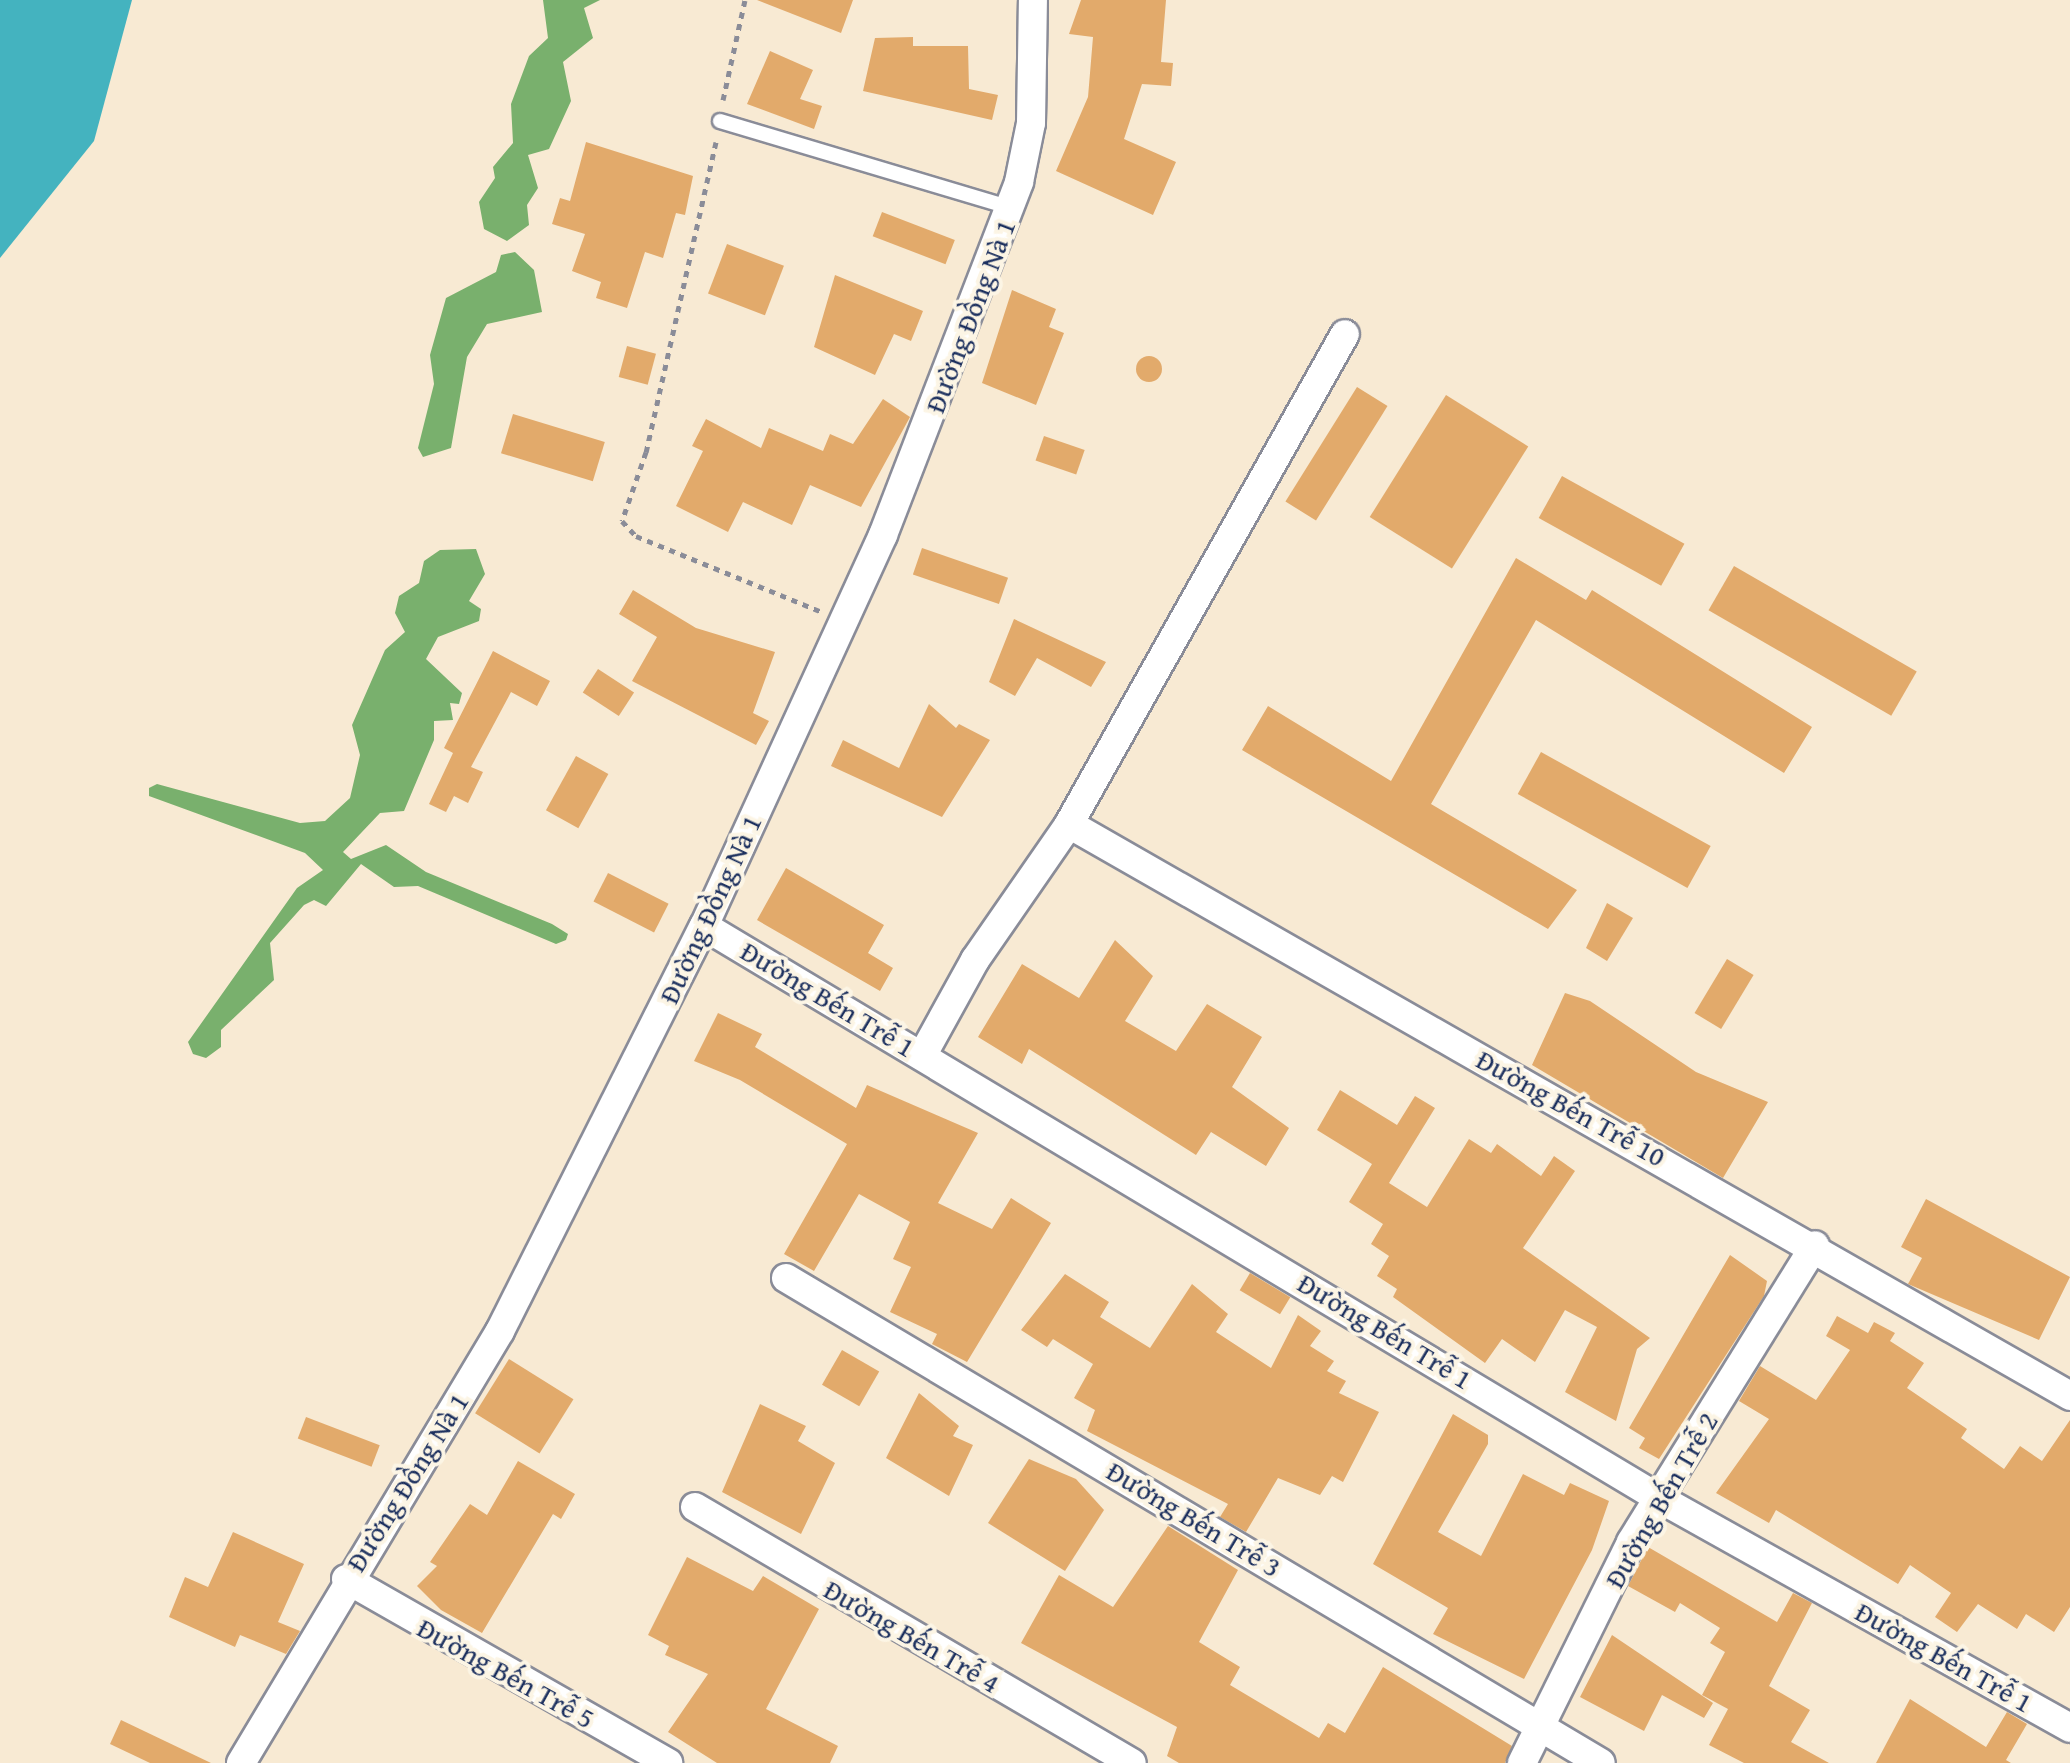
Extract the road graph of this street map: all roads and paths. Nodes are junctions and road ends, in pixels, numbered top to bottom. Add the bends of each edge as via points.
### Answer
1 (745, 0) edge
2 (1033, 0) edge
3 (720, 121) junction
4 (1011, 208) junction
5 (1345, 334) dead end
6 (844, 621) junction
7 (1069, 824) junction
8 (704, 926) junction
9 (922, 1056) junction
10 (1815, 1245) junction
11 (786, 1278) dead end
12 (2070, 1396) edge
13 (1657, 1497) junction
14 (695, 1507) dead end
15 (346, 1579) junction
16 (1543, 1726) junction
17 (2070, 1728) edge
18 (241, 1763) edge
19 (668, 1763) edge
20 (1132, 1763) edge
21 (1522, 1763) edge
22 (1601, 1763) edge

1 - 3 path
2 - 4 street, Đường Đồng Nà 1 via 1031,123
3 - 4 lane
3 - 6 path via 646,452 622,521 636,536
4 - 6 street, Đường Đồng Nà 1
5 - 7 street
6 - 8 street, Đường Đồng Nà 1
7 - 9 street via 975,960
7 - 10 street, Đường Bến Trễ 10
8 - 9 street, Đường Bến Trễ 1
8 - 15 street, Đường Đồng Nà 1 via 500,1331
9 - 13 street, Đường Bến Trễ 1
10 - 12 street, Đường Bến Trễ 10
10 - 13 street, Đường Bến Trễ 2
11 - 16 street, Đường Bến Trễ 3
13 - 16 street, Đường Bến Trễ 2
13 - 17 street, Đường Bến Trễ 1
14 - 20 street, Đường Bến Trễ 4
15 - 18 street, Đường Đồng Nà 1
15 - 19 street, Đường Bến Trễ 5
16 - 21 street, Đường Bến Trễ 2
16 - 22 street, Đường Bến Trễ 3

